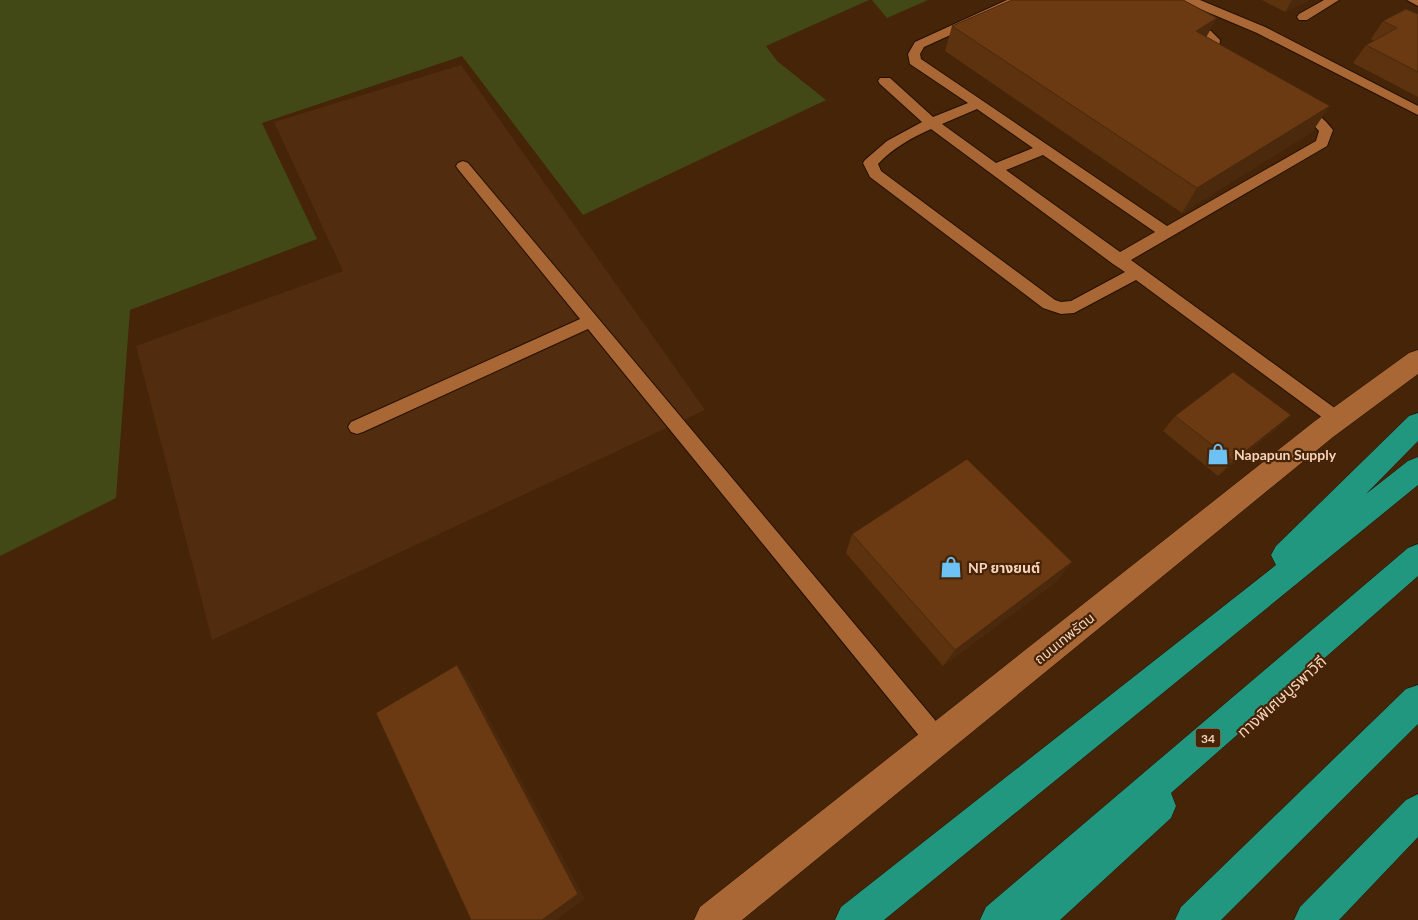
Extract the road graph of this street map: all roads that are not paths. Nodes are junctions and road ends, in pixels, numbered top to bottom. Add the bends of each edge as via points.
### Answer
1 (1017, 0) edge
2 (1142, 0) edge
3 (1190, 0) edge
4 (1333, 0) edge
5 (1413, 0) edge
6 (1418, 2) edge
7 (1303, 17) dead end
8 (1226, 72) edge
9 (885, 81) dead end
10 (1283, 102) edge
11 (978, 104) junction
12 (1418, 111) edge
13 (932, 123) junction
14 (1044, 149) junction
15 (463, 166) dead end
16 (995, 169) junction
17 (1167, 232) junction
18 (1119, 260) junction
19 (1136, 272) junction
20 (591, 321) junction
21 (1418, 360) edge
22 (1337, 419) junction
23 (1418, 424) edge
24 (357, 427) dead end
25 (1418, 469) edge
26 (1418, 557) edge
27 (1418, 573) edge
28 (1201, 642) junction
29 (1418, 701) edge
30 (937, 740) junction
31 (1418, 812) edge
32 (713, 920) edge
33 (854, 920) edge
34 (999, 920) edge
35 (1032, 920) edge
36 (1194, 920) edge
37 (1313, 920) edge

1 - 11 lane via 919,45 914,54 915,61
2 - 8 lane via 1207,34 1214,40 1212,58
3 - 12 lane via 1262,30
4 - 7 lane
5 - 6 lane
9 - 13 lane
10 - 17 lane via 1316,119 1326,130 1322,143
11 - 13 lane
11 - 14 lane
13 - 16 lane
13 - 19 lane via 879,152 870,163 876,174 1049,304 1061,308 1074,307
14 - 16 lane
14 - 17 lane
15 - 20 lane
16 - 18 lane
17 - 18 lane
18 - 19 lane
19 - 22 lane
20 - 24 lane
20 - 30 lane
21 - 22 main road, ถนนเทพรัตน
22 - 30 main road, ถนนเทพรัตน
23 - 28 highway
25 - 28 highway
26 - 34 highway, 34
27 - 35 highway, ทางพิเศษบูรพาวิถี
28 - 33 highway
29 - 36 highway
30 - 32 main road, ถนนเทพรัตน
31 - 37 highway

